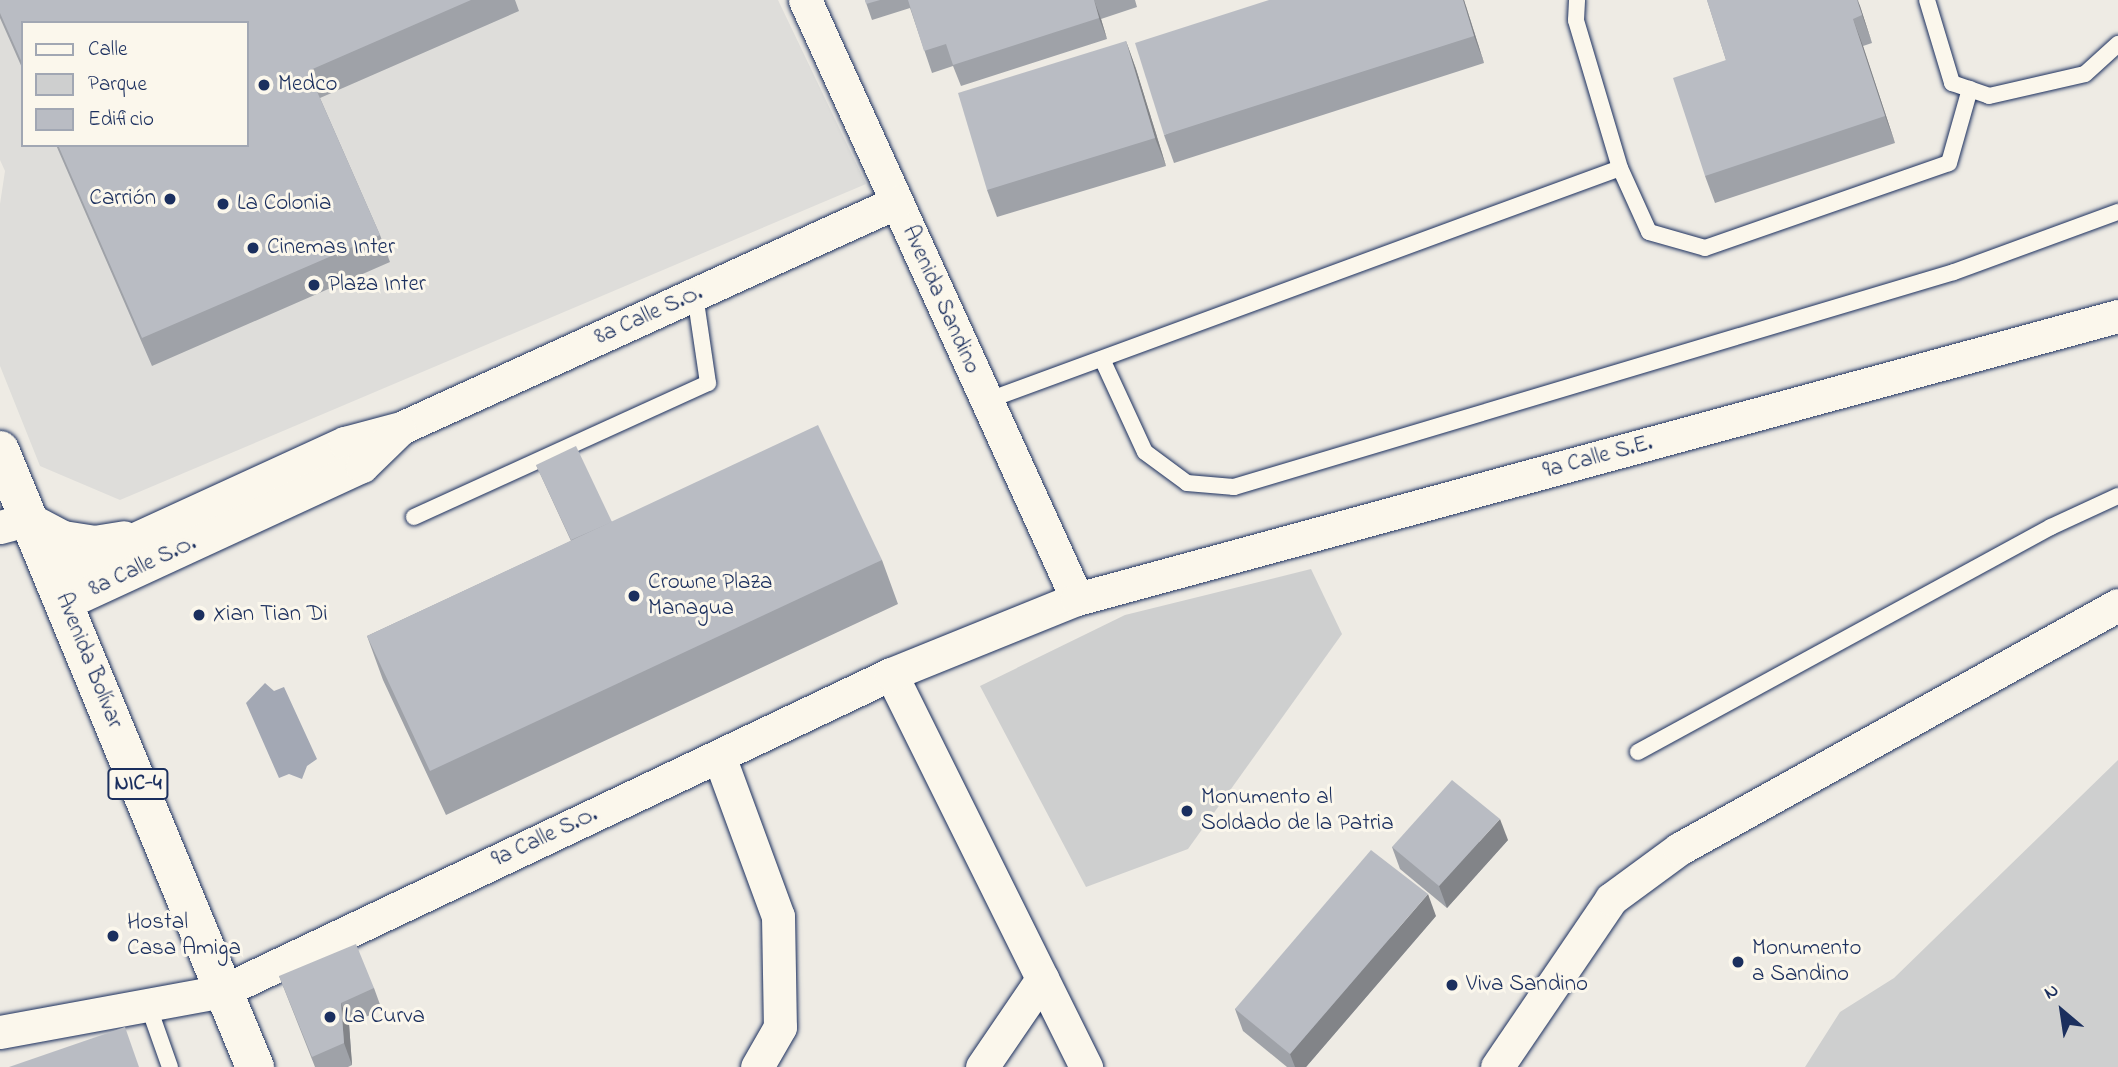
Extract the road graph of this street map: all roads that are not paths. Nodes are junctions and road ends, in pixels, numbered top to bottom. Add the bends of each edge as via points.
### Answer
1 (804, 0) edge
2 (1577, 0) edge
3 (1927, 0) edge
4 (2118, 44) edge
5 (1970, 89) junction
6 (1620, 168) junction
7 (897, 202) junction
8 (2118, 212) edge
9 (695, 295) junction
10 (2118, 316) edge
11 (1102, 359) junction
12 (986, 401) junction
13 (401, 428) junction
14 (0, 450) edge
15 (2118, 496) edge
16 (414, 517) dead end
17 (14, 523) edge
18 (154, 532) junction
19 (60, 589) junction
20 (1077, 599) junction
21 (2118, 605) edge
22 (891, 674) junction
23 (1638, 752) dead end
24 (719, 756) junction
25 (1042, 979) junction
26 (223, 991) junction
27 (148, 1005) junction
28 (0, 1032) edge
29 (170, 1067) edge
30 (255, 1067) edge
31 (757, 1067) edge
32 (982, 1067) edge
33 (1086, 1067) edge
34 (1497, 1067) edge

1 - 7 street, Avenida Sandino
2 - 6 lane via 1576,20
3 - 5 lane via 1952,83
4 - 5 lane via 2085,74 1989,96
5 - 6 lane via 1949,163 1705,248 1649,232
6 - 11 lane
7 - 9 street, 8a Calle S.O.
7 - 12 street, Avenida Sandino
8 - 11 lane via 1954,272 1234,487 1188,483 1145,452
9 - 13 street, 8a Calle S.O.
9 - 16 lane via 708,383
10 - 20 street, 9a Calle S.E.
11 - 12 lane
12 - 20 street, Avenida Sandino
13 - 18 street, 8a Calle S.O. via 345,443
13 - 19 street, 8a Calle S.O. via 362,466
14 - 17 highway, Avenida Bolívar / NIC-4
15 - 23 lane via 2050,527
17 - 18 street, 8a Calle S.O. via 94,542
17 - 19 highway, Avenida Bolívar / NIC-4
18 - 19 street, 8a Calle S.O.
19 - 26 highway, Avenida Bolívar / NIC-4
20 - 22 street, 9a Calle S.O.
21 - 34 street via 1679,849 1623,890 1559,970
22 - 24 street, 9a Calle S.O.
22 - 25 street
24 - 26 street, 9a Calle S.O.
24 - 31 street via 778,916 780,1027
25 - 32 street
25 - 33 street
26 - 27 street, 9a Calle S.O.
26 - 30 highway, Avenida Bolívar / NIC-4
27 - 28 street, 9a Calle S.O.
27 - 29 lane

